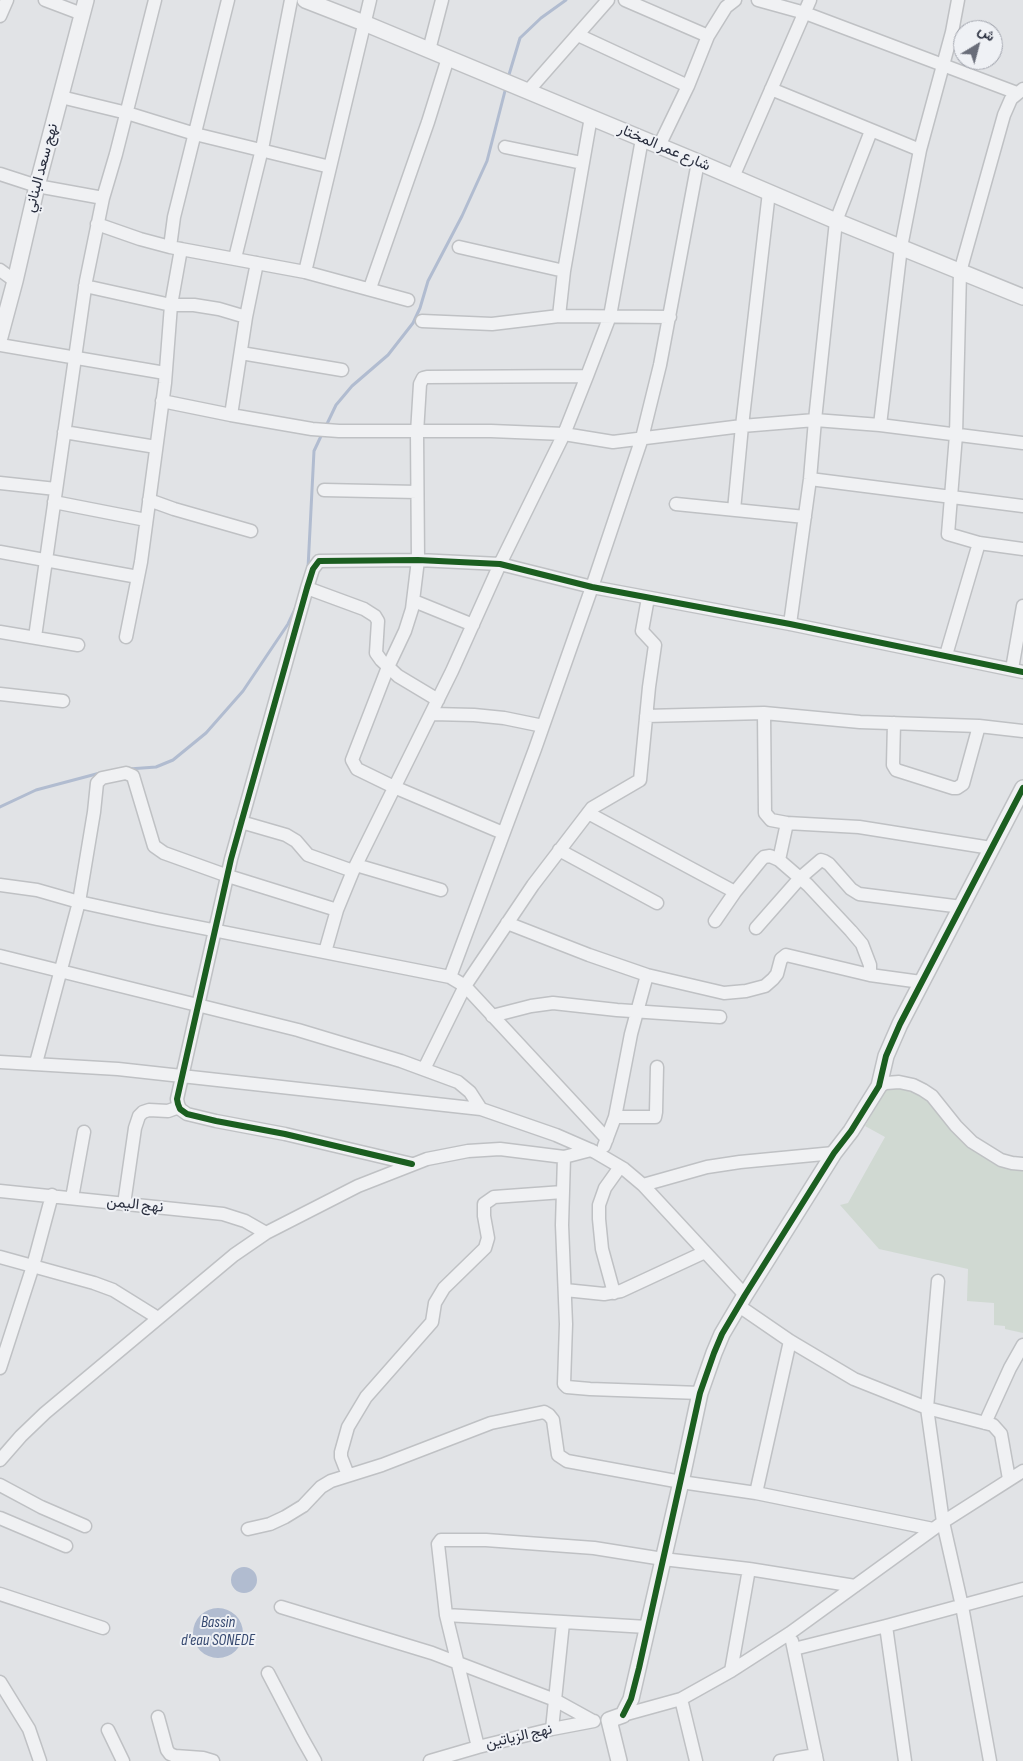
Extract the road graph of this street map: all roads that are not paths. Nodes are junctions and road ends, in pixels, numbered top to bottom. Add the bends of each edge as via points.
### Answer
1 (7, 0) edge
2 (45, 0) edge
3 (156, 0) edge
4 (228, 0) edge
5 (291, 0) edge
6 (305, 0) edge
7 (370, 0) edge
8 (442, 0) edge
9 (608, 0) edge
10 (625, 0) edge
11 (734, 0) edge
12 (758, 0) edge
13 (810, 0) edge
14 (958, 0) edge
15 (84, 7) edge
16 (805, 13) junction
17 (0, 16) edge
18 (364, 23) junction
19 (578, 35) junction
20 (708, 36) junction
21 (429, 50) junction
22 (448, 58) junction
23 (943, 65) junction
24 (688, 86) junction
25 (771, 89) junction
26 (528, 91) junction
27 (1020, 91) edge
28 (61, 97) junction
29 (127, 113) junction
30 (591, 117) junction
31 (871, 131) junction
32 (195, 134) junction
33 (642, 139) junction
34 (659, 146) junction
35 (505, 147) dead end
36 (262, 149) junction
37 (920, 150) junction
38 (698, 162) junction
39 (582, 163) junction
40 (330, 168) junction
41 (0, 174) edge
42 (733, 177) junction
43 (37, 186) junction
44 (770, 192) junction
45 (103, 198) junction
46 (836, 221) junction
47 (97, 224) junction
48 (459, 247) dead end
49 (901, 247) junction
50 (176, 248) junction
51 (235, 258) junction
52 (257, 263) junction
53 (0, 270) edge
54 (564, 270) junction
55 (305, 272) junction
56 (960, 272) junction
57 (15, 281) junction
58 (86, 286) junction
59 (370, 288) junction
60 (1023, 297) edge
61 (408, 300) dead end
62 (172, 305) junction
63 (559, 316) junction
64 (610, 316) junction
65 (246, 317) junction
66 (670, 317) junction
67 (422, 321) dead end
68 (1, 330) edge
69 (0, 345) edge
70 (241, 353) junction
71 (74, 358) junction
72 (342, 370) dead end
73 (165, 373) junction
74 (587, 376) junction
75 (162, 401) junction
76 (232, 415) junction
77 (815, 420) junction
78 (880, 425) junction
79 (742, 426) junction
80 (64, 432) junction
81 (417, 432) junction
82 (564, 434) junction
83 (956, 435) junction
84 (642, 438) junction
85 (1023, 442) edge
86 (156, 447) junction
87 (810, 479) junction
88 (0, 483) edge
89 (56, 489) junction
90 (324, 490) dead end
91 (417, 492) junction
92 (950, 497) junction
93 (149, 500) junction
94 (54, 502) junction
95 (676, 504) dead end
96 (1023, 506) edge
97 (734, 510) junction
98 (805, 517) junction
99 (146, 520) junction
100 (251, 531) dead end
101 (979, 543) junction
102 (1023, 549) edge
103 (0, 552) edge
104 (46, 559) junction
105 (418, 560) junction
106 (500, 564) junction
107 (138, 578) junction
108 (592, 587) junction
109 (307, 588) junction
110 (648, 598) junction
111 (414, 601) junction
112 (1023, 606) edge
113 (790, 624) junction
114 (473, 625) junction
115 (0, 632) edge
116 (35, 637) junction
117 (126, 637) dead end
118 (78, 645) dead end
119 (946, 655) junction
120 (388, 667) junction
121 (1017, 671) edge
122 (0, 694) edge
123 (438, 700) junction
124 (62, 701) dead end
125 (764, 713) junction
126 (432, 714) junction
127 (646, 716) junction
128 (894, 723) junction
129 (543, 726) junction
130 (979, 726) junction
131 (1023, 731) edge
132 (394, 788) junction
133 (1023, 788) edge
134 (588, 813) junction
135 (241, 822) junction
136 (787, 823) junction
137 (504, 833) junction
138 (991, 848) junction
139 (559, 850) junction
140 (779, 860) junction
141 (354, 868) junction
142 (228, 876) junction
143 (800, 878) junction
144 (0, 885) edge
145 (441, 890) dead end
146 (735, 892) junction
147 (79, 902) junction
148 (657, 903) dead end
149 (962, 907) junction
150 (337, 910) junction
151 (715, 921) dead end
152 (507, 923) junction
153 (756, 928) dead end
154 (216, 930) junction
155 (324, 952) junction
156 (0, 956) edge
157 (61, 970) junction
158 (647, 975) junction
159 (870, 975) junction
160 (450, 976) junction
161 (921, 982) junction
162 (465, 986) junction
163 (198, 1005) junction
164 (637, 1012) junction
165 (492, 1016) junction
166 (720, 1017) dead end
167 (0, 1062) edge
168 (36, 1063) junction
169 (657, 1067) dead end
170 (424, 1069) junction
171 (183, 1076) junction
172 (879, 1086) junction
173 (179, 1107) junction
174 (481, 1109) junction
175 (615, 1117) junction
176 (84, 1132) dead end
177 (607, 1140) junction
178 (596, 1153) junction
179 (834, 1153) junction
180 (564, 1157) junction
181 (412, 1164) junction
182 (1023, 1164) edge
183 (620, 1167) junction
184 (643, 1185) junction
185 (0, 1191) edge
186 (563, 1192) junction
187 (52, 1195) junction
188 (72, 1198) junction
189 (124, 1204) junction
190 (266, 1233) junction
191 (705, 1252) junction
192 (0, 1257) edge
193 (33, 1266) junction
194 (938, 1281) dead end
195 (565, 1290) junction
196 (614, 1293) junction
197 (742, 1301) junction
198 (158, 1318) junction
199 (790, 1341) junction
200 (1023, 1345) edge
201 (3, 1347) edge
202 (0, 1368) edge
203 (700, 1393) junction
204 (926, 1408) junction
205 (985, 1423) junction
206 (0, 1460) edge
207 (1023, 1471) edge
208 (348, 1475) junction
209 (1008, 1479) junction
210 (681, 1482) junction
211 (0, 1485) edge
212 (756, 1492) junction
213 (0, 1518) edge
214 (938, 1525) junction
215 (85, 1526) dead end
216 (248, 1529) dead end
217 (66, 1546) dead end
218 (663, 1559) junction
219 (750, 1569) junction
220 (854, 1586) junction
221 (1023, 1589) edge
222 (0, 1594) edge
223 (962, 1606) junction
224 (281, 1607) dead end
225 (446, 1615) junction
226 (563, 1623) junction
227 (886, 1626) junction
228 (103, 1628) dead end
229 (647, 1628) junction
230 (790, 1633) junction
231 (794, 1649) junction
232 (457, 1664) junction
233 (731, 1671) junction
234 (268, 1673) dead end
235 (0, 1682) edge
236 (681, 1699) junction
237 (555, 1700) junction
238 (158, 1717) dead end
239 (616, 1717) junction
240 (593, 1721) junction
241 (552, 1729) junction
242 (108, 1730) dead end
243 (478, 1747) junction
244 (816, 1758) edge
245 (40, 1761) edge
246 (123, 1761) edge
247 (213, 1761) edge
248 (315, 1761) edge
249 (430, 1761) edge
250 (619, 1761) edge
251 (696, 1761) edge
252 (780, 1761) edge
253 (905, 1761) edge
254 (990, 1761) edge

1 - 17 street
2 - 15 street
3 - 29 street
4 - 32 street
5 - 36 street
6 - 18 street, شارع عمر المختار
7 - 18 street
8 - 21 street
9 - 19 street
10 - 20 street
11 - 20 street
12 - 16 street
13 - 16 street
14 - 23 street
15 - 28 street, نهج سعد البناني
16 - 23 street
16 - 25 street
18 - 21 street, شارع عمر المختار
18 - 40 street
19 - 24 street
19 - 26 street
20 - 24 street
21 - 22 street, شارع عمر المختار
22 - 26 street, شارع عمر المختار
22 - 59 street
23 - 27 street
23 - 37 street
24 - 34 street
25 - 31 street
25 - 42 street
26 - 30 street, شارع عمر المختار
27 - 56 street via 1011,99 1004,115
28 - 29 street
28 - 43 street, نهج سعد البناني
29 - 32 street
29 - 45 street
30 - 33 street, شارع عمر المختار
30 - 39 street
31 - 37 street
31 - 46 street
32 - 36 street
32 - 50 street via 174,217
33 - 34 street, شارع عمر المختار
33 - 64 street
34 - 38 street, شارع عمر المختار
35 - 39 street
36 - 40 street
36 - 51 street
37 - 49 street
38 - 42 street, شارع عمر المختار
38 - 66 street
39 - 54 street
40 - 55 street
41 - 43 street
42 - 44 street, شارع عمر المختار
43 - 45 street
43 - 57 street, نهج سعد البناني
44 - 46 street, شارع عمر المختار
44 - 79 street
45 - 47 street
46 - 49 street, شارع عمر المختار
46 - 77 street
47 - 50 street
47 - 58 street
48 - 54 street
49 - 56 street, شارع عمر المختار
49 - 78 street
50 - 51 street
50 - 62 street
51 - 52 street
52 - 55 street
52 - 65 street
53 - 57 street
54 - 63 street
55 - 59 street
56 - 60 street, شارع عمر المختار
56 - 83 street
57 - 68 street, نهج سعد البناني
58 - 62 street
58 - 71 street
59 - 61 street
62 - 65 street via 219,309
62 - 73 street
63 - 64 street
63 - 67 street via 492,324
64 - 66 street
64 - 74 street
65 - 70 street
66 - 84 street
69 - 71 street
70 - 72 street
70 - 76 street
71 - 73 street
71 - 80 street
73 - 75 street
74 - 81 street via 423,378
74 - 82 street
75 - 76 street
75 - 86 street
76 - 81 street via 339,432
77 - 78 street
77 - 79 street
77 - 87 street
78 - 83 street
79 - 84 street
79 - 97 street
80 - 86 street
80 - 89 street
81 - 82 street
81 - 91 street
82 - 84 street via 613,442
82 - 106 street
83 - 85 street
83 - 92 street
84 - 108 street
86 - 93 street
87 - 92 street
87 - 98 street
88 - 89 street
89 - 94 street
90 - 91 street
91 - 105 street
92 - 96 street
92 - 101 street via 948,534
93 - 99 street
93 - 100 street
94 - 99 street
94 - 104 street
95 - 97 street
97 - 98 street
98 - 113 street
99 - 107 street
101 - 102 street
101 - 119 street
103 - 104 street
104 - 107 street
104 - 116 street
105 - 106 street
105 - 109 street via 323,559 315,564
105 - 111 street
106 - 108 street
106 - 114 street
107 - 117 street
108 - 110 street
108 - 129 street
109 - 120 street via 375,616 378,621 376,653
109 - 135 street
110 - 113 street
110 - 127 street via 642,631 655,645
111 - 114 street
111 - 120 street via 405,631
112 - 121 street
113 - 119 street
114 - 123 street
115 - 116 street
116 - 118 street
119 - 121 street
120 - 123 street
120 - 132 street via 352,760 356,769
122 - 124 street
123 - 126 street
125 - 127 street
125 - 128 street
125 - 136 street via 765,813 771,820
126 - 129 street via 504,718
126 - 132 street
127 - 134 street via 640,780
128 - 130 street
128 - 130 street via 893,765 896,770 953,788 963,784
129 - 137 street
130 - 131 street
132 - 137 street
132 - 141 street
133 - 138 street
134 - 139 street
134 - 146 street
135 - 141 street via 292,838 308,855
135 - 142 street
136 - 138 street via 859,827
136 - 140 street
137 - 160 street
138 - 149 street
139 - 148 street
139 - 152 street
140 - 143 street
140 - 146 street via 764,857
141 - 145 street
141 - 150 street
142 - 147 street via 154,846 133,776 126,772 99,780
142 - 150 street
142 - 154 street
143 - 149 street via 824,860 859,894
143 - 153 street
143 - 159 street via 862,944
144 - 147 street via 37,890
146 - 151 street
147 - 154 street
147 - 157 street
149 - 161 street
150 - 155 street
152 - 158 street
152 - 162 street
154 - 155 street
154 - 163 street
155 - 160 street
156 - 157 street
157 - 163 street
157 - 168 street
158 - 159 street via 724,993 746,991 765,986 773,979 786,955
158 - 164 street
159 - 161 street
160 - 162 street
161 - 172 street via 886,1056
162 - 165 street
162 - 170 street
163 - 170 street via 298,1030
163 - 171 street
164 - 165 street via 553,1003
164 - 166 street
164 - 175 street
165 - 177 street
167 - 168 street
168 - 171 street
169 - 175 street via 655,1117
170 - 174 street via 464,1086
171 - 173 street via 177,1099
171 - 174 street
172 - 179 street
172 - 182 street via 899,1082 923,1090 972,1142 1001,1160
173 - 181 street via 187,1114
173 - 189 street via 168,1111 149,1110 139,1116
174 - 178 street via 556,1135
175 - 177 street
176 - 188 street
177 - 178 street
178 - 180 street
178 - 183 street
179 - 184 street via 707,1167
179 - 197 street
180 - 181 street via 500,1149 468,1151
180 - 186 street
181 - 190 street via 358,1186
183 - 184 street
183 - 196 street via 605,1188 599,1205 602,1249
184 - 191 street
185 - 187 street, نهج اليمن
186 - 195 street
186 - 208 street via 494,1197 484,1204 488,1238 485,1248 444,1288 436,1303 432,1322 366,1397 348,1427 341,1452
187 - 188 street, نهج اليمن
187 - 193 street
188 - 189 street, نهج اليمن
189 - 190 street, نهج اليمن via 223,1214
190 - 198 street via 234,1255
191 - 196 street
191 - 197 street
192 - 193 street
193 - 198 street via 113,1290
193 - 201 street
194 - 204 street
195 - 196 street
195 - 203 street via 563,1372 566,1386
197 - 199 street
197 - 203 street via 722,1334
198 - 206 street via 45,1413
199 - 204 street via 854,1378
199 - 212 street
200 - 205 street
201 - 202 street
203 - 210 street
204 - 205 street
204 - 214 street
205 - 209 street via 993,1425 1001,1434
207 - 209 street, نهج الزياتين
208 - 210 street via 491,1423 544,1412 553,1420 558,1455 567,1461
208 - 216 street via 321,1487 303,1506 285,1517
209 - 214 street, نهج الزياتين
210 - 212 street
210 - 218 street
211 - 215 street
212 - 214 street
213 - 217 street
214 - 220 street, نهج الزياتين
214 - 223 street
218 - 219 street
218 - 225 street via 594,1548 441,1540 438,1544
218 - 229 street
219 - 220 street
219 - 233 street
220 - 230 street, نهج الزياتين
221 - 223 street
222 - 228 street
223 - 227 street
223 - 254 street
224 - 232 street via 432,1653
225 - 226 street
225 - 232 street
226 - 229 street
226 - 237 street
227 - 231 street
227 - 253 street
229 - 239 street via 631,1699
230 - 231 street
230 - 233 street, نهج الزياتين
231 - 244 street
232 - 237 street
232 - 243 street
233 - 236 street, نهج الزياتين
234 - 248 street
235 - 245 street via 29,1728
236 - 239 street, نهج الزياتين
236 - 251 street
237 - 240 street
237 - 241 street
238 - 247 street via 170,1754
239 - 240 street, نهج الزياتين
239 - 250 street
240 - 241 street, نهج الزياتين
241 - 243 street, نهج الزياتين
242 - 246 street
243 - 249 street, نهج الزياتين
244 - 252 street

